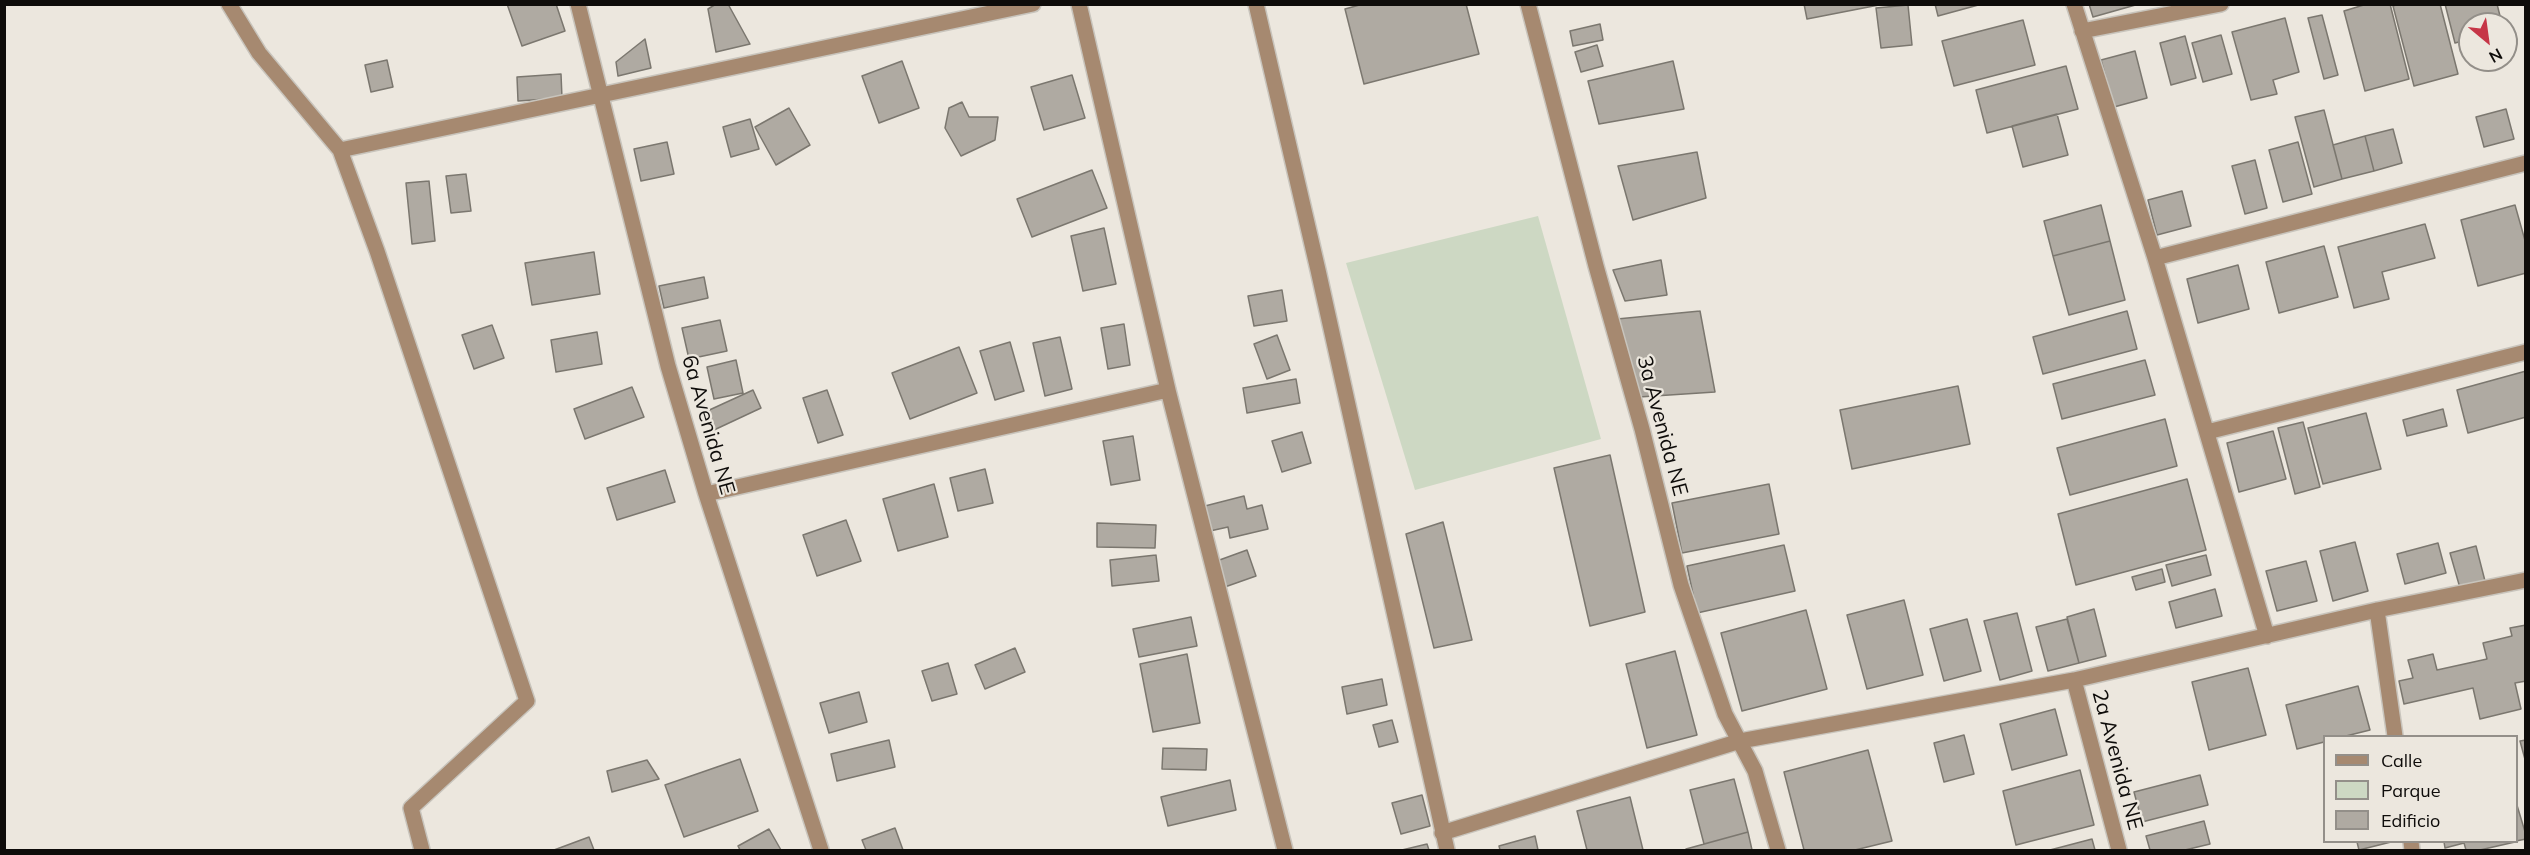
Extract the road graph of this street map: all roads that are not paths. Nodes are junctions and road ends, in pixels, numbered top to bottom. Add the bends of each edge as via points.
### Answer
1 (229, 4) edge
2 (578, 4) edge
3 (1033, 4) edge
4 (1079, 4) edge
5 (1256, 4) edge
6 (1528, 4) edge
7 (2074, 4) edge
8 (2221, 4) edge
9 (2082, 31) junction
10 (600, 95) junction
11 (340, 150) junction
12 (2526, 163) edge
13 (2155, 258) junction
14 (2526, 352) edge
15 (1168, 390) junction
16 (2207, 432) junction
17 (706, 494) junction
18 (2526, 580) edge
19 (2377, 610) junction
20 (2267, 636) junction
21 (2074, 680) junction
22 (2395, 735) edge
23 (1740, 741) junction
24 (1442, 832) junction
25 (422, 850) edge
26 (821, 850) edge
27 (1285, 850) edge
28 (1446, 850) edge
29 (1778, 850) edge
30 (2119, 850) edge

1 - 11 street via 259,53
2 - 10 street, 6a Avenida NE
3 - 10 street
4 - 15 street
5 - 24 street
6 - 23 street, 3a Avenida NE via 1681,585 1725,714
7 - 9 street
8 - 9 street
9 - 13 street
10 - 11 street
10 - 17 street, 6a Avenida NE via 668,366
11 - 25 street via 527,701 411,808
12 - 13 street
13 - 16 street
14 - 16 street
15 - 17 street
15 - 27 street
16 - 20 street
17 - 26 street, 6a Avenida NE
18 - 19 street
19 - 20 street
19 - 22 street
20 - 21 street
21 - 23 street
21 - 30 street, 2a Avenida NE
23 - 24 street
23 - 29 street, 3a Avenida NE via 1755,771
24 - 28 street

